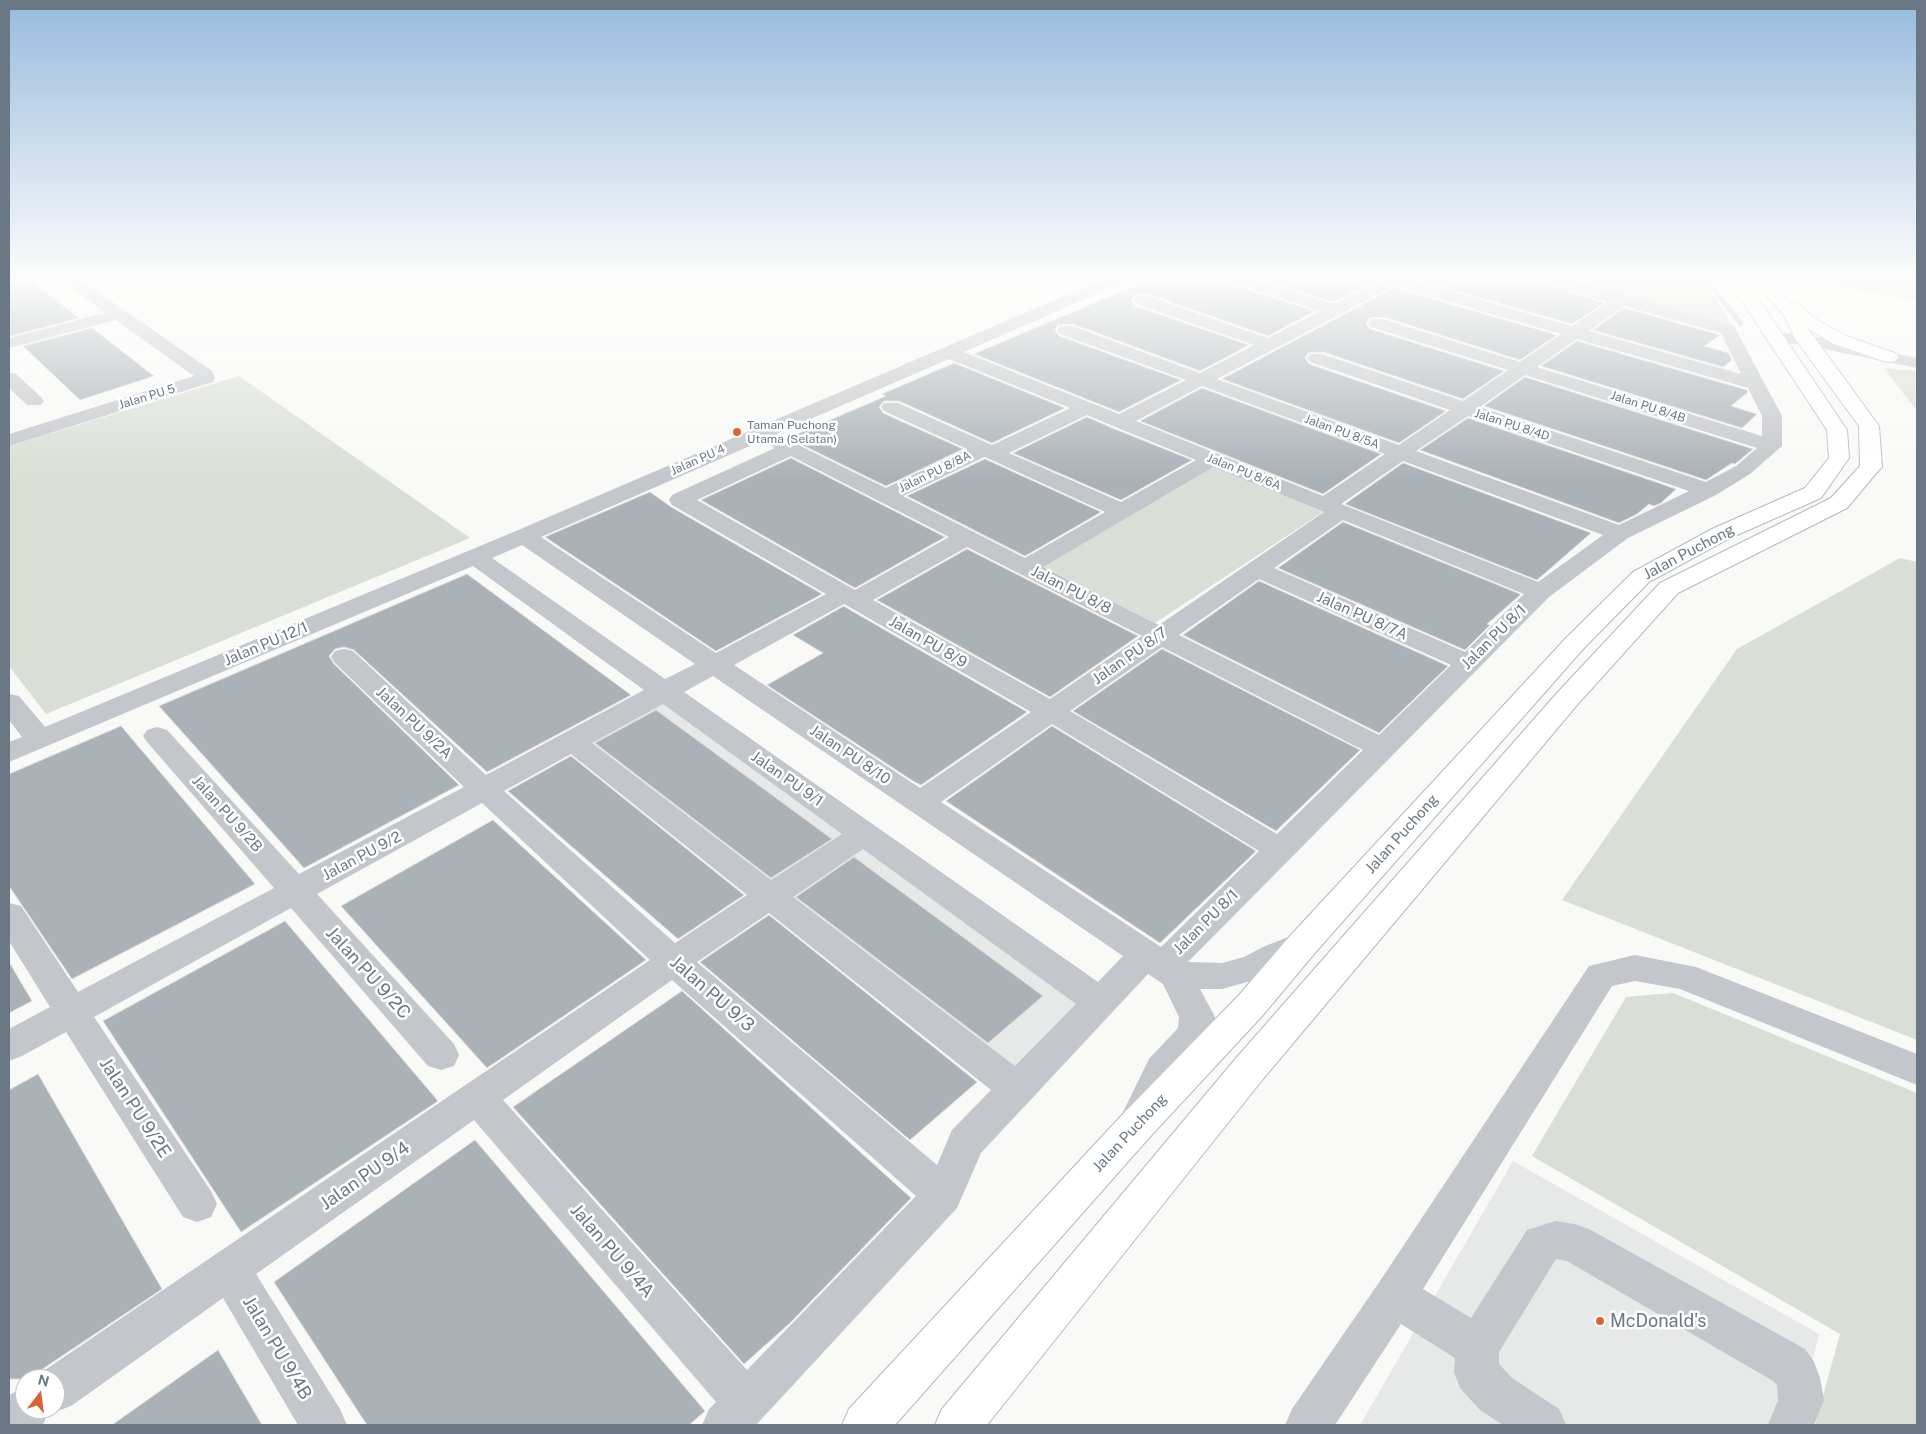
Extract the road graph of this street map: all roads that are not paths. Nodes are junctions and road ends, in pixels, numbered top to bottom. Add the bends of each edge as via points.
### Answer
1 (160, 345) edge
2 (964, 345) edge
3 (1106, 345) edge
4 (1267, 345) edge
5 (1449, 345) edge
6 (1556, 345) edge
7 (1619, 345) edge
8 (1735, 345) edge
9 (1779, 345) edge
10 (1809, 345) edge
11 (1830, 345) edge
12 (1854, 345) edge
13 (948, 352) junction
14 (1866, 352) junction
15 (1889, 357) junction
16 (1316, 358) dead end
17 (1917, 363) edge
18 (1524, 368) junction
19 (9, 378) edge
20 (1200, 380) junction
21 (1754, 384) junction
22 (34, 401) dead end
23 (891, 407) dead end
24 (1087, 408) junction
25 (1855, 408) junction
26 (1464, 409) junction
27 (1120, 422) junction
28 (760, 433) junction
29 (9, 440) edge
30 (1772, 446) junction
31 (792, 448) junction
32 (988, 451) junction
33 (1399, 453) junction
34 (1212, 459) junction
35 (1708, 490) junction
36 (886, 496) junction
37 (1333, 508) junction
38 (1122, 511) junction
39 (1620, 533) junction
40 (524, 536) junction
41 (967, 537) junction
42 (474, 556) junction
43 (1026, 567) junction
44 (1257, 569) junction
45 (1540, 592) junction
46 (850, 597) junction
47 (1161, 635) junction
48 (344, 657) dead end
49 (1468, 663) junction
50 (716, 665) junction
51 (664, 692) junction
52 (9, 702) edge
53 (1050, 711) junction
54 (157, 736) dead end
55 (40, 740) junction
56 (573, 742) junction
57 (1382, 748) junction
58 (9, 753) edge
59 (484, 790) junction
60 (920, 802) junction
61 (864, 834) junction
62 (1279, 849) junction
63 (296, 892) junction
64 (770, 896) junction
65 (9, 915) edge
66 (1302, 946) junction
67 (673, 961) junction
68 (1162, 965) junction
69 (1100, 1002) junction
70 (73, 1012) junction
71 (9, 1046) edge
72 (441, 1055) dead end
73 (1917, 1070) edge
74 (1017, 1089) junction
75 (477, 1097) junction
76 (1134, 1127) junction
77 (943, 1195) junction
78 (197, 1204) dead end
79 (230, 1270) junction
80 (1395, 1296) junction
81 (1478, 1347) junction
82 (65, 1383) edge
83 (736, 1414) edge
84 (324, 1425) edge
85 (865, 1425) edge
86 (958, 1425) edge
87 (1308, 1425) edge
88 (1543, 1425) edge
89 (1791, 1425) edge

1 - 29 street, Jalan PU 5 via 206,378
2 - 13 street, Jalan PU 4
3 - 20 street, Jalan PU 8/5A
4 - 20 street
5 - 18 street, Jalan PU 8/4B
6 - 18 street, Jalan PU 8/7
7 - 21 street
8 - 21 street
9 - 66 main road, Jalan Puchong via 1837,430 1839,458 1813,493 1720,534 1641,576 1575,643
10 - 25 main road, Jalan Puchong
11 - 14 street
12 - 15 main road
13 - 24 street, Jalan PU 8/6A
13 - 28 street, Jalan PU 4
14 - 15 street
14 - 25 main road via 1844,362 1842,374
15 - 17 street
16 - 26 street, Jalan PU 8/4D
18 - 26 street, Jalan PU 8/7
18 - 30 street, Jalan PU 8/4B
19 - 22 street
20 - 27 street
20 - 33 street, Jalan PU 8/5A
21 - 30 street via 1772,416
23 - 32 street
24 - 27 street, Jalan PU 8/6A
24 - 32 street, Jalan PU 8/8A
25 - 86 main road, Jalan Puchong via 1869,426 1871,466 1839,503 1669,588 1567,699 1250,1068
26 - 33 street, Jalan PU 8/7
26 - 35 street, Jalan PU 8/4D
27 - 34 street, Jalan PU 8/6A
28 - 31 street, Jalan PU 8/8
28 - 40 street, Jalan PU 4
30 - 35 street, Jalan PU 8/1 via 1742,470
31 - 36 street, Jalan PU 8/8
31 - 46 street, Jalan PU 8/9 via 680,500
32 - 36 street, Jalan PU 8/8A
32 - 38 street
33 - 37 street, Jalan PU 8/7
33 - 39 street, Jalan PU 8/5A
34 - 37 street, Jalan PU 8/6A
34 - 38 street
35 - 39 street, Jalan PU 8/1
36 - 41 street, Jalan PU 8/8
37 - 44 street, Jalan PU 8/7
37 - 45 street, Jalan PU 8/6A
38 - 43 street
39 - 45 street, Jalan PU 8/1
40 - 42 street, Jalan PU 12/1
40 - 50 street, Jalan PU 8/10
41 - 43 street, Jalan PU 8/8
41 - 46 street, Jalan PU 9/2
42 - 51 street, Jalan PU 9/1
42 - 55 street, Jalan PU 12/1
43 - 47 street, Jalan PU 8/8
44 - 47 street, Jalan PU 8/7
44 - 49 street, Jalan PU 8/7A
45 - 49 street, Jalan PU 8/1
46 - 50 street, Jalan PU 9/2
46 - 53 street, Jalan PU 8/9
47 - 53 street, Jalan PU 8/7
47 - 57 street, Jalan PU 8/8
48 - 59 street, Jalan PU 9/2A
49 - 57 street, Jalan PU 8/1
50 - 51 street, Jalan PU 9/2
50 - 60 street, Jalan PU 8/10
51 - 56 street, Jalan PU 9/2
51 - 61 street, Jalan PU 9/1
52 - 55 street
53 - 60 street, Jalan PU 8/7
53 - 62 street, Jalan PU 8/9
54 - 63 street, Jalan PU 9/2B
55 - 58 street, Jalan PU 12/1
56 - 59 street, Jalan PU 9/2
56 - 64 street
57 - 62 street, Jalan PU 8/1
59 - 63 street, Jalan PU 9/2
59 - 67 street, Jalan PU 9/3
60 - 68 street, Jalan PU 8/10
61 - 64 street, Jalan PU 9/4
61 - 69 street, Jalan PU 9/1
62 - 68 street, Jalan PU 8/1
63 - 70 street, Jalan PU 9/2
63 - 72 street, Jalan PU 9/2C
64 - 67 street, Jalan PU 9/4
64 - 74 street
65 - 70 street, Jalan PU 9/2E
66 - 68 street via 1277,954 1253,968 1222,976
66 - 76 main road, Jalan Puchong via 1251,1005
67 - 75 street, Jalan PU 9/4
67 - 77 street, Jalan PU 9/3
68 - 69 street
68 - 76 street via 1197,1017 1195,1033 1162,1070
69 - 74 street
70 - 71 street, Jalan PU 9/2
70 - 78 street, Jalan PU 9/2E
73 - 80 street via 1684,976 1635,968 1601,975
74 - 77 street via 966,1142
75 - 79 street, Jalan PU 9/4
75 - 83 street, Jalan PU 9/4A
76 - 85 main road, Jalan Puchong
77 - 83 street
79 - 82 street, Jalan PU 9/4
79 - 84 street, Jalan PU 9/4B
80 - 81 street
80 - 87 street
81 - 88 street via 1476,1372 1496,1394
81 - 89 street via 1542,1244 1556,1240 1574,1243 1789,1364 1798,1378 1801,1400

